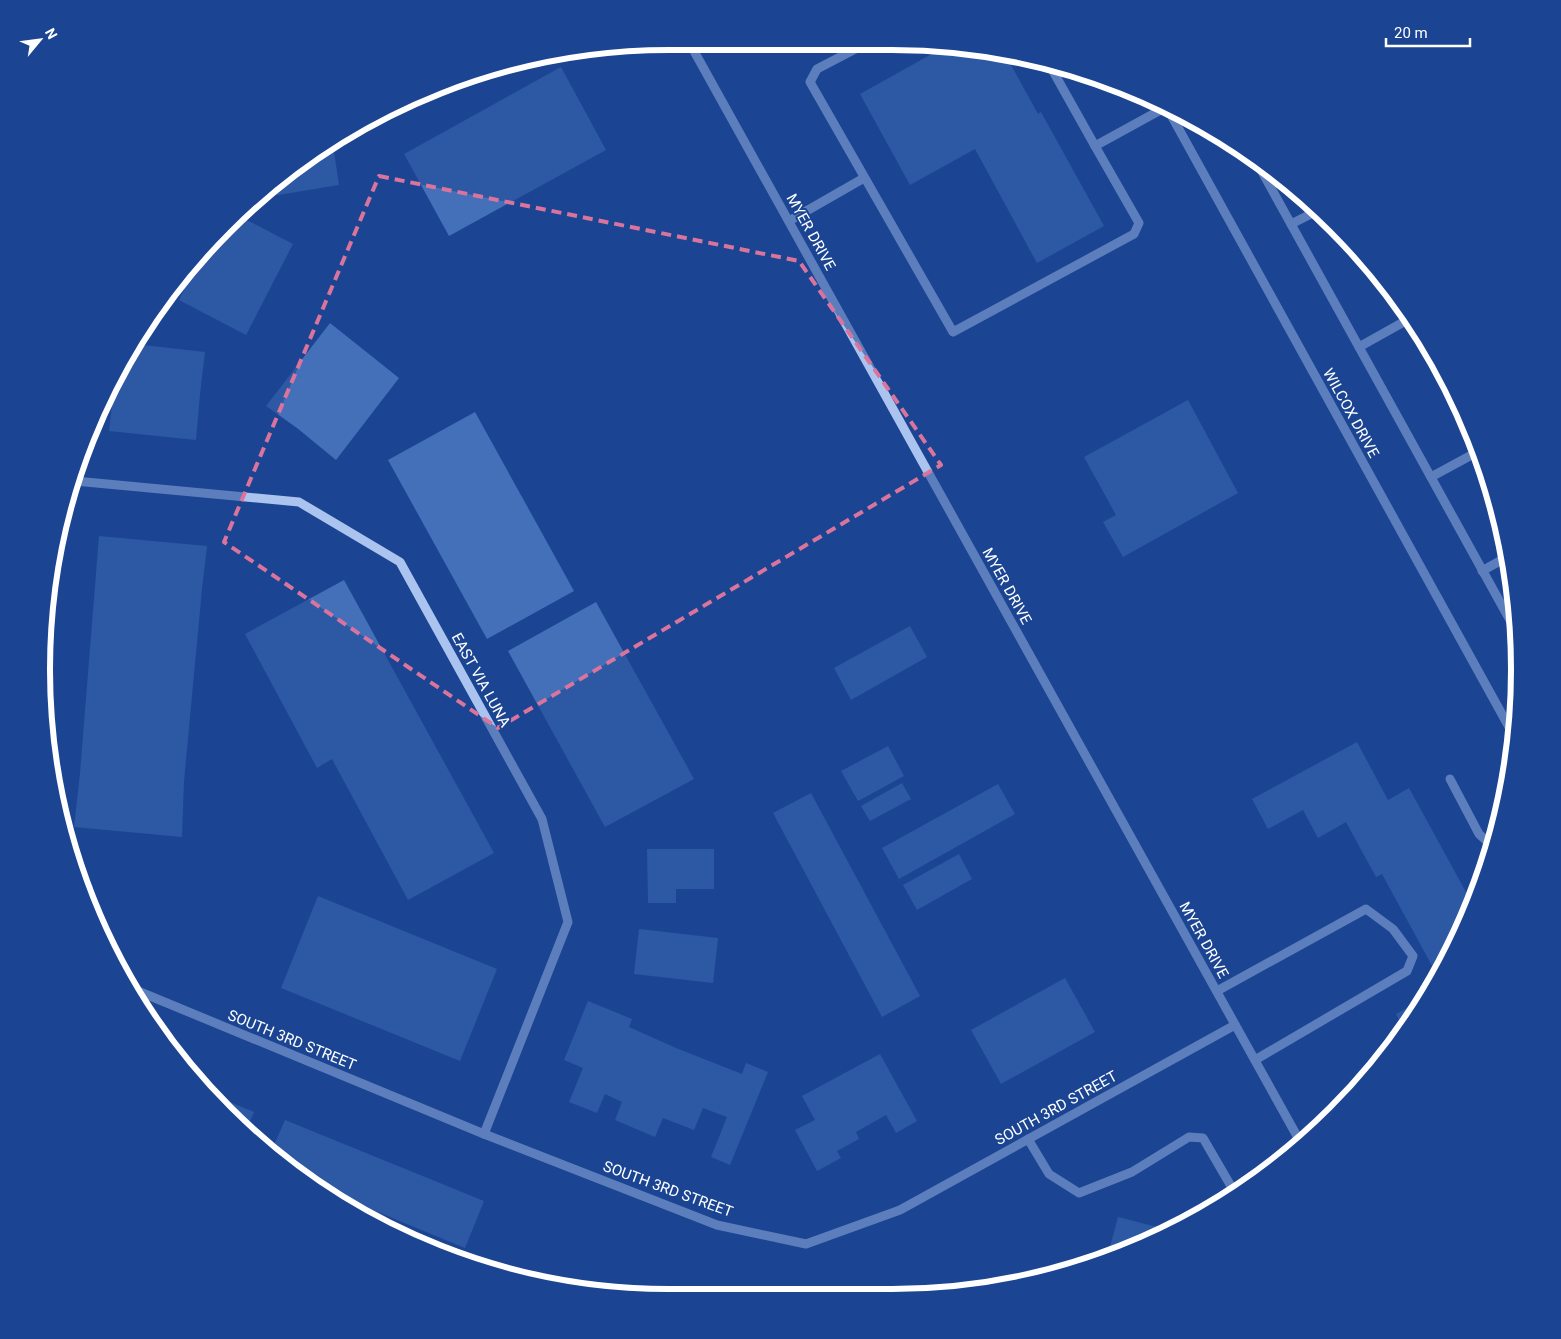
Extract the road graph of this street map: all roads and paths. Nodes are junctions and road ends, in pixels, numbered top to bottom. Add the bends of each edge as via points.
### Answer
1 (694, 50) edge
2 (853, 50) edge
3 (1053, 71) edge
4 (1156, 110) edge
5 (1172, 118) edge
6 (1095, 146) junction
7 (1262, 173) edge
8 (864, 178) junction
9 (1311, 214) edge
10 (789, 221) junction
11 (1291, 224) junction
12 (1404, 321) edge
13 (1358, 346) junction
14 (1472, 455) edge
15 (1431, 477) junction
16 (79, 481) edge
17 (1501, 560) edge
18 (1482, 571) junction
19 (1509, 620) edge
20 (1508, 726) edge
21 (1450, 779) dead end
22 (1487, 841) edge
23 (1217, 991) junction
24 (141, 992) edge
25 (1235, 1024) junction
26 (1255, 1060) junction
27 (484, 1134) junction
28 (1298, 1137) edge
29 (1028, 1139) junction
30 (1232, 1188) edge

1 - 10 street, MYER DRIVE
2 - 8 street via 817,69 810,82
3 - 6 street
4 - 6 street
5 - 20 street, WILCOX DRIVE
6 - 8 street via 1139,223 1134,234 953,332
7 - 11 street
8 - 10 street
9 - 11 street
10 - 23 street, MYER DRIVE
11 - 13 street
12 - 13 street
13 - 15 street
14 - 15 street
15 - 18 street
16 - 27 street, EAST VIA LUNA via 299,502 400,562 542,819 568,922
17 - 18 street
18 - 19 street
21 - 22 street
23 - 25 street, MYER DRIVE
23 - 26 street via 1366,909 1393,929 1413,956 1407,971
24 - 27 street, SOUTH 3RD STREET
25 - 26 street, MYER DRIVE
25 - 29 street, SOUTH 3RD STREET
26 - 28 street, MYER DRIVE
27 - 29 street, SOUTH 3RD STREET via 717,1225 806,1244 900,1210
29 - 30 street via 1049,1174 1079,1193 1132,1172 1189,1137 1203,1138

